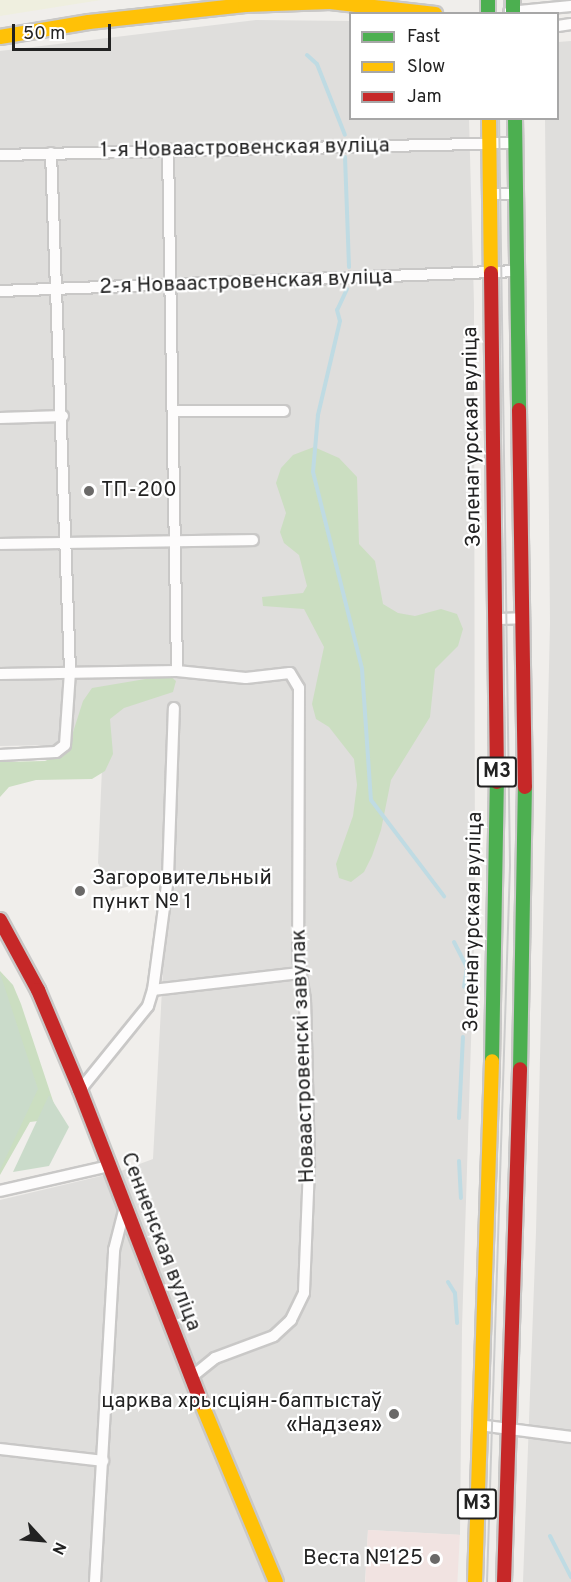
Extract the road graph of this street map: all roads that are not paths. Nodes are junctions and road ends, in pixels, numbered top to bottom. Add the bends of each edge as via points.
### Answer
1 (571, 6) edge
2 (511, 9) edge
3 (418, 12) edge
4 (0, 37) edge
5 (489, 120) edge
6 (515, 120) edge
7 (515, 142) junction
8 (489, 143) junction
9 (168, 149) junction
10 (51, 153) junction
11 (0, 155) edge
12 (488, 194) junction
13 (517, 194) junction
14 (519, 271) junction
15 (491, 272) junction
16 (168, 286) junction
17 (0, 291) edge
18 (58, 291) junction
19 (173, 411) junction
20 (284, 411) dead end
21 (63, 416) junction
22 (0, 418) edge
23 (177, 538) junction
24 (253, 540) dead end
25 (66, 541) junction
26 (0, 544) edge
27 (524, 618) junction
28 (497, 619) junction
29 (70, 671) junction
30 (177, 671) junction
31 (0, 674) edge
32 (174, 708) dead end
33 (0, 755) edge
34 (0, 920) edge
35 (301, 973) junction
36 (153, 990) junction
37 (80, 1090) junction
38 (109, 1166) junction
39 (0, 1191) edge
40 (125, 1207) junction
41 (190, 1378) junction
42 (479, 1425) junction
43 (509, 1429) junction
44 (571, 1437) edge
45 (0, 1449) edge
46 (103, 1461) junction
47 (95, 1582) edge
48 (276, 1582) edge
49 (475, 1582) edge
50 (504, 1582) edge

1 - 2 street
3 - 4 main road via 330,2 245,5 89,22
5 - 8 main road, Зеленагурская вуліца / М3
6 - 7 main road, М3
7 - 8 street, 1-я Новаастровенская вуліца
7 - 13 main road, М3
8 - 9 street, 1-я Новаастровенская вуліца
8 - 12 main road, Зеленагурская вуліца / М3
9 - 10 street, 1-я Новаастровенская вуліца
9 - 16 street
10 - 11 street, 1-я Новаастровенская вуліца
10 - 18 street
12 - 13 street
12 - 15 main road, Зеленагурская вуліца / М3
13 - 14 main road, М3
14 - 15 street, 2-я Новаастровенская вуліца
14 - 27 main road, М3
15 - 16 street, 2-я Новаастровенская вуліца
15 - 28 main road, Зеленагурская вуліца / М3
16 - 18 street, 2-я Новаастровенская вуліца
16 - 19 street
17 - 18 street, 2-я Новаастровенская вуліца
18 - 21 street
19 - 20 street
19 - 23 street
21 - 22 street
21 - 25 street
23 - 24 street
23 - 25 street
23 - 30 street
25 - 26 street
25 - 29 street
27 - 28 street
27 - 43 main road, М3 via 526,866
28 - 42 main road, Зеленагурская вуліца / М3 via 497,903
29 - 30 street
29 - 31 street
29 - 33 street via 65,745 56,752
30 - 35 street, Новаастровенскі завулак via 246,678 290,673 299,688
32 - 36 street via 168,877
34 - 37 main road, Сенненская вуліца via 38,990
35 - 36 street
35 - 41 street, Новаастровенскі завулак via 309,1167 304,1293 291,1320 274,1336 215,1358
36 - 37 street via 148,1006
37 - 38 main road, Сенненская вуліца
38 - 39 street
38 - 40 main road, Сенненская вуліца
40 - 41 main road, Сенненская вуліца
40 - 46 street via 114,1250
41 - 48 main road, Сенненская вуліца
42 - 43 street
42 - 49 main road, Зеленагурская вуліца / М3
43 - 44 street
43 - 50 main road, М3
45 - 46 street
46 - 47 street

